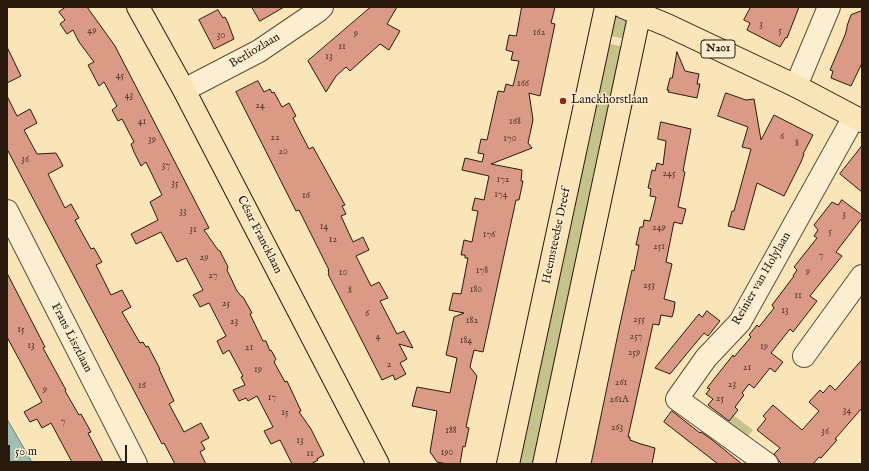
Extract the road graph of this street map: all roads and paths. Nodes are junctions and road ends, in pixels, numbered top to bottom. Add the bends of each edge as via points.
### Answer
1 (138, 7) edge
2 (322, 7) edge
3 (606, 7) edge
4 (829, 7) edge
5 (634, 9) edge
6 (796, 86) junction
7 (184, 90) junction
8 (858, 119) edge
9 (7, 211) edge
10 (862, 276) edge
11 (804, 356) dead end
12 (136, 464) edge
13 (378, 464) edge
14 (508, 464) edge
15 (544, 464) edge
16 (767, 464) edge

1 - 7 main road, César Francklaan
2 - 7 street, Berliozlaan via 259,51
3 - 14 main road, Heemsteedse Dreef
4 - 6 street
5 - 6 main road, N201
5 - 15 main road
6 - 8 main road, N201
7 - 13 main road, César Francklaan
8 - 16 street, Reinier van Holylaan via 740,322 706,358 677,399
9 - 12 street, Frans Lisztlaan
10 - 11 street

